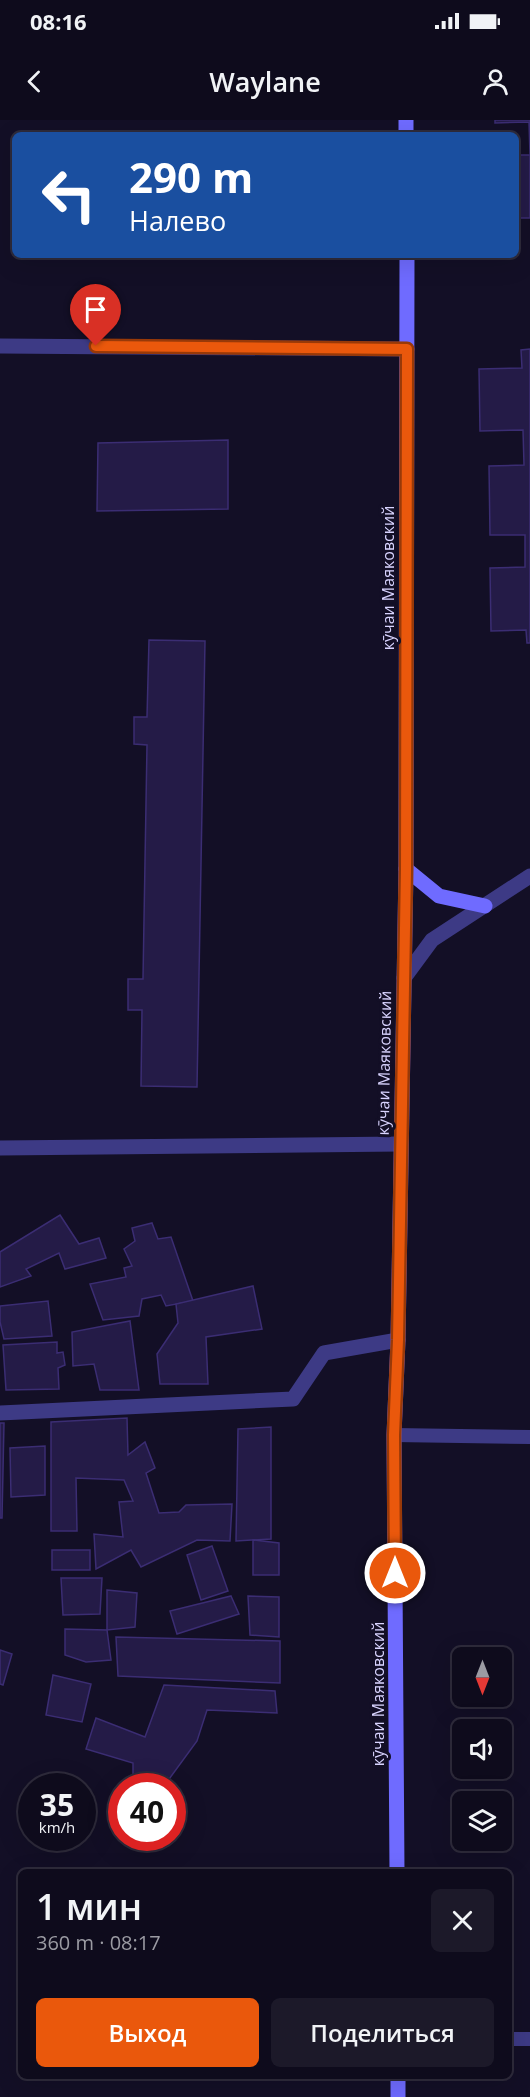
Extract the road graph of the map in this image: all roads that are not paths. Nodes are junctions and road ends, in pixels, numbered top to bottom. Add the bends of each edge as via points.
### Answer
1 (406, 258) edge
2 (0, 346) edge
3 (407, 349) junction
4 (406, 869) junction
5 (530, 876) edge
6 (485, 906) junction
7 (404, 978) junction
8 (401, 1144) junction
9 (0, 1148) edge
10 (398, 1340) junction
11 (0, 1413) edge
12 (394, 1435) junction
13 (530, 1437) edge
14 (397, 1869) edge
15 (512, 2039) edge
16 (530, 2039) edge
17 (398, 2079) edge
18 (398, 2097) edge

1 - 3 street, кӯчаи Маяковский
2 - 3 street
3 - 4 street, кӯчаи Маяковский
4 - 6 street via 440,896
4 - 7 street, кӯчаи Маяковский
5 - 6 street
6 - 7 street via 432,940
7 - 8 street, кӯчаи Маяковский
8 - 9 street
8 - 10 street, кӯчаи Маяковский
10 - 11 street via 324,1353 293,1399
10 - 12 street, кӯчаи Маяковский
12 - 13 lane
12 - 14 street, кӯчаи Маяковский
15 - 16 lane
17 - 18 street

